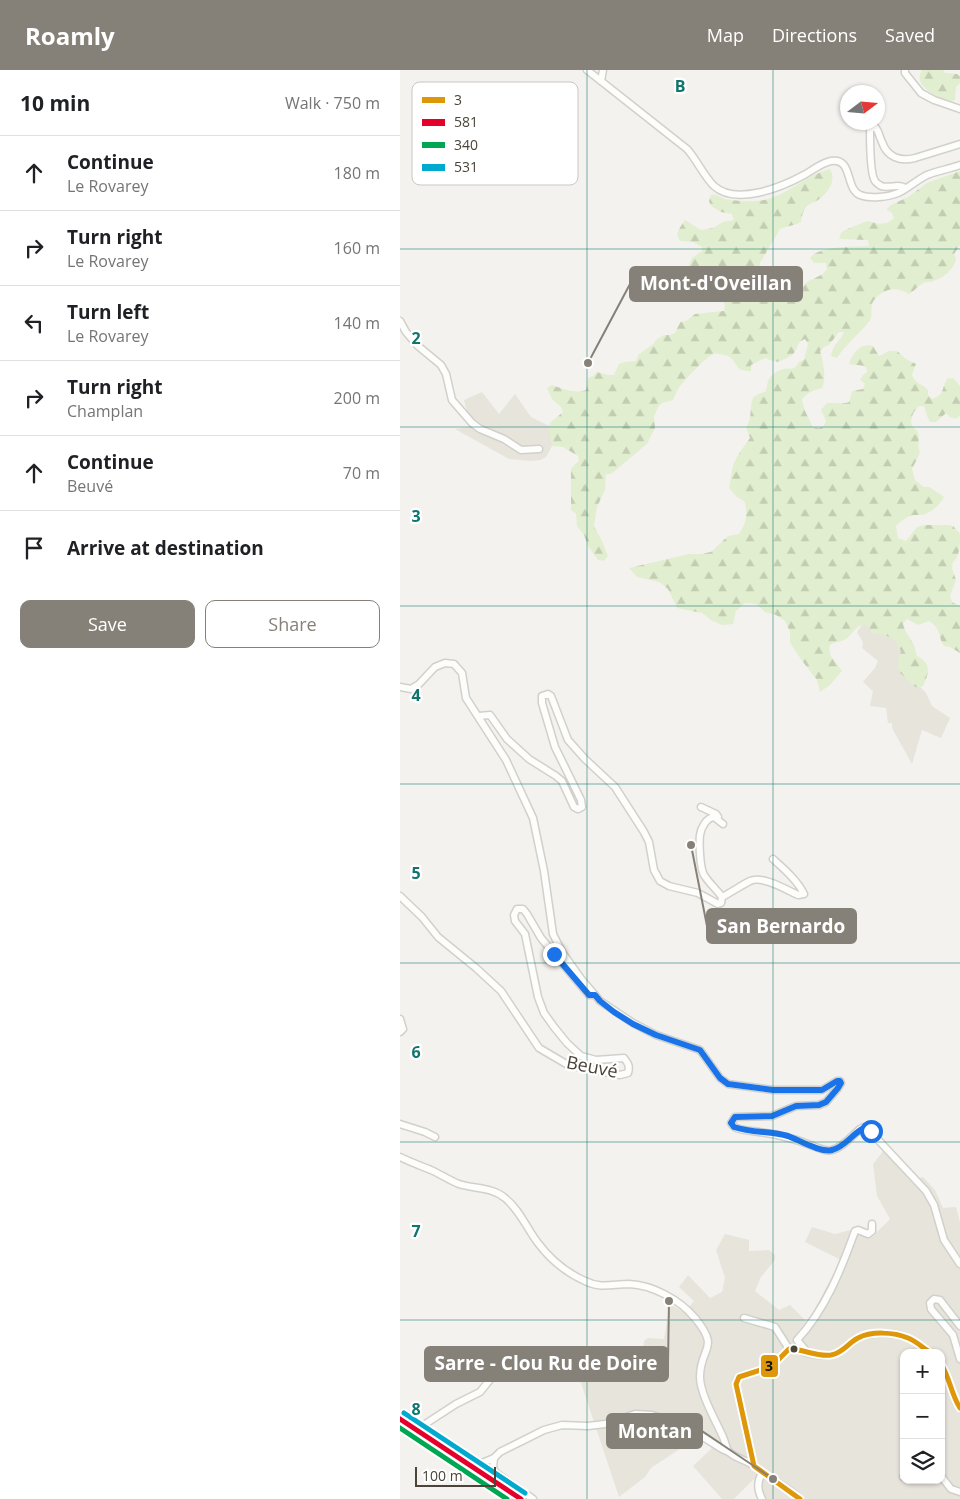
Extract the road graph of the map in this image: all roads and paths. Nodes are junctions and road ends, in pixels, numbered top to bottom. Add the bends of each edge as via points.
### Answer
1 (587, 70) edge
2 (603, 70) edge
3 (905, 70) edge
4 (601, 81) junction
5 (960, 109) edge
6 (960, 144) edge
7 (960, 165) edge
8 (905, 188) junction
9 (400, 321) edge
10 (539, 449) dead end
11 (400, 687) edge
12 (479, 716) junction
13 (701, 806) dead end
14 (773, 859) dead end
15 (400, 896) edge
16 (722, 897) junction
17 (595, 995) junction
18 (400, 1019) edge
19 (400, 1032) edge
20 (400, 1124) edge
21 (436, 1137) dead end
22 (400, 1157) edge
23 (872, 1224) dead end
24 (960, 1264) edge
25 (744, 1318) dead end
26 (960, 1326) edge
27 (789, 1349) junction
28 (925, 1349) edge
29 (809, 1354) junction
30 (960, 1359) edge
31 (509, 1371) dead end
32 (945, 1371) edge
33 (960, 1408) edge
34 (400, 1419) edge
35 (416, 1430) junction
36 (729, 1452) junction
37 (494, 1458) junction
38 (754, 1466) junction
39 (473, 1467) junction
40 (762, 1473) junction
41 (945, 1481) edge
42 (960, 1492) edge
43 (521, 1499) edge
44 (533, 1499) edge
45 (762, 1499) edge
46 (800, 1499) edge

1 - 4 street
2 - 4 street
3 - 5 street via 921,93
4 - 8 street via 687,149 716,187 730,193 758,193 833,161 846,167 852,188 860,195 885,196
6 - 8 street via 900,160 887,151 877,129 870,129 874,180 880,186
7 - 8 street via 928,175
9 - 10 street via 418,346 441,365 452,400 472,423 521,450
11 - 12 street via 411,689 435,667 454,664 462,673 466,698
12 - 16 street via 490,715 507,739 529,759 562,781 578,809 582,807 581,800 555,747 542,703 542,696 551,696 568,740 615,787 644,832 654,870 660,880 668,886 698,893 718,904
12 - 17 street via 506,760 533,818 553,934 562,952
13 - 16 street via 716,814 723,824 710,817 700,834 704,875
14 - 16 street via 788,872 804,894 798,895 757,879
15 - 17 street, Beuvé via 438,937 497,987 539,1048 568,1065 620,1075 628,1073 628,1062 624,1058 596,1060 581,1056 566,1043 544,1013 524,934 515,921 517,909 528,914 554,954 589,995
17 - 24 street via 633,1024 700,1050 728,1084 773,1090 822,1090 840,1081 826,1102 819,1105 796,1106 772,1116 735,1117 731,1123 743,1130 786,1136 823,1150 832,1150 868,1128 926,1191 934,1205 944,1240
18 - 19 street via 403,1029
20 - 21 street
22 - 36 street via 459,1184 500,1194 517,1211 539,1245 578,1278 603,1286 630,1284 648,1287 684,1308 694,1317 708,1340 700,1378
23 - 29 street via 872,1232 868,1234 855,1231 833,1287 797,1340
25 - 27 street via 775,1327
26 - 30 street via 940,1300 934,1299 930,1303 931,1309 953,1335
27 - 29 street
27 - 38 street via 767,1368 737,1380
28 - 29 street via 908,1338 866,1334 838,1353
31 - 35 street via 493,1376 480,1392
32 - 33 street
34 - 35 main road
35 - 39 main road
36 - 37 street via 684,1425 652,1415 635,1414 604,1424 562,1425 544,1430
36 - 38 street
37 - 39 street
37 - 44 street via 496,1473
38 - 40 street
39 - 43 main road
40 - 45 street via 758,1481
40 - 46 street
41 - 42 street via 951,1489

